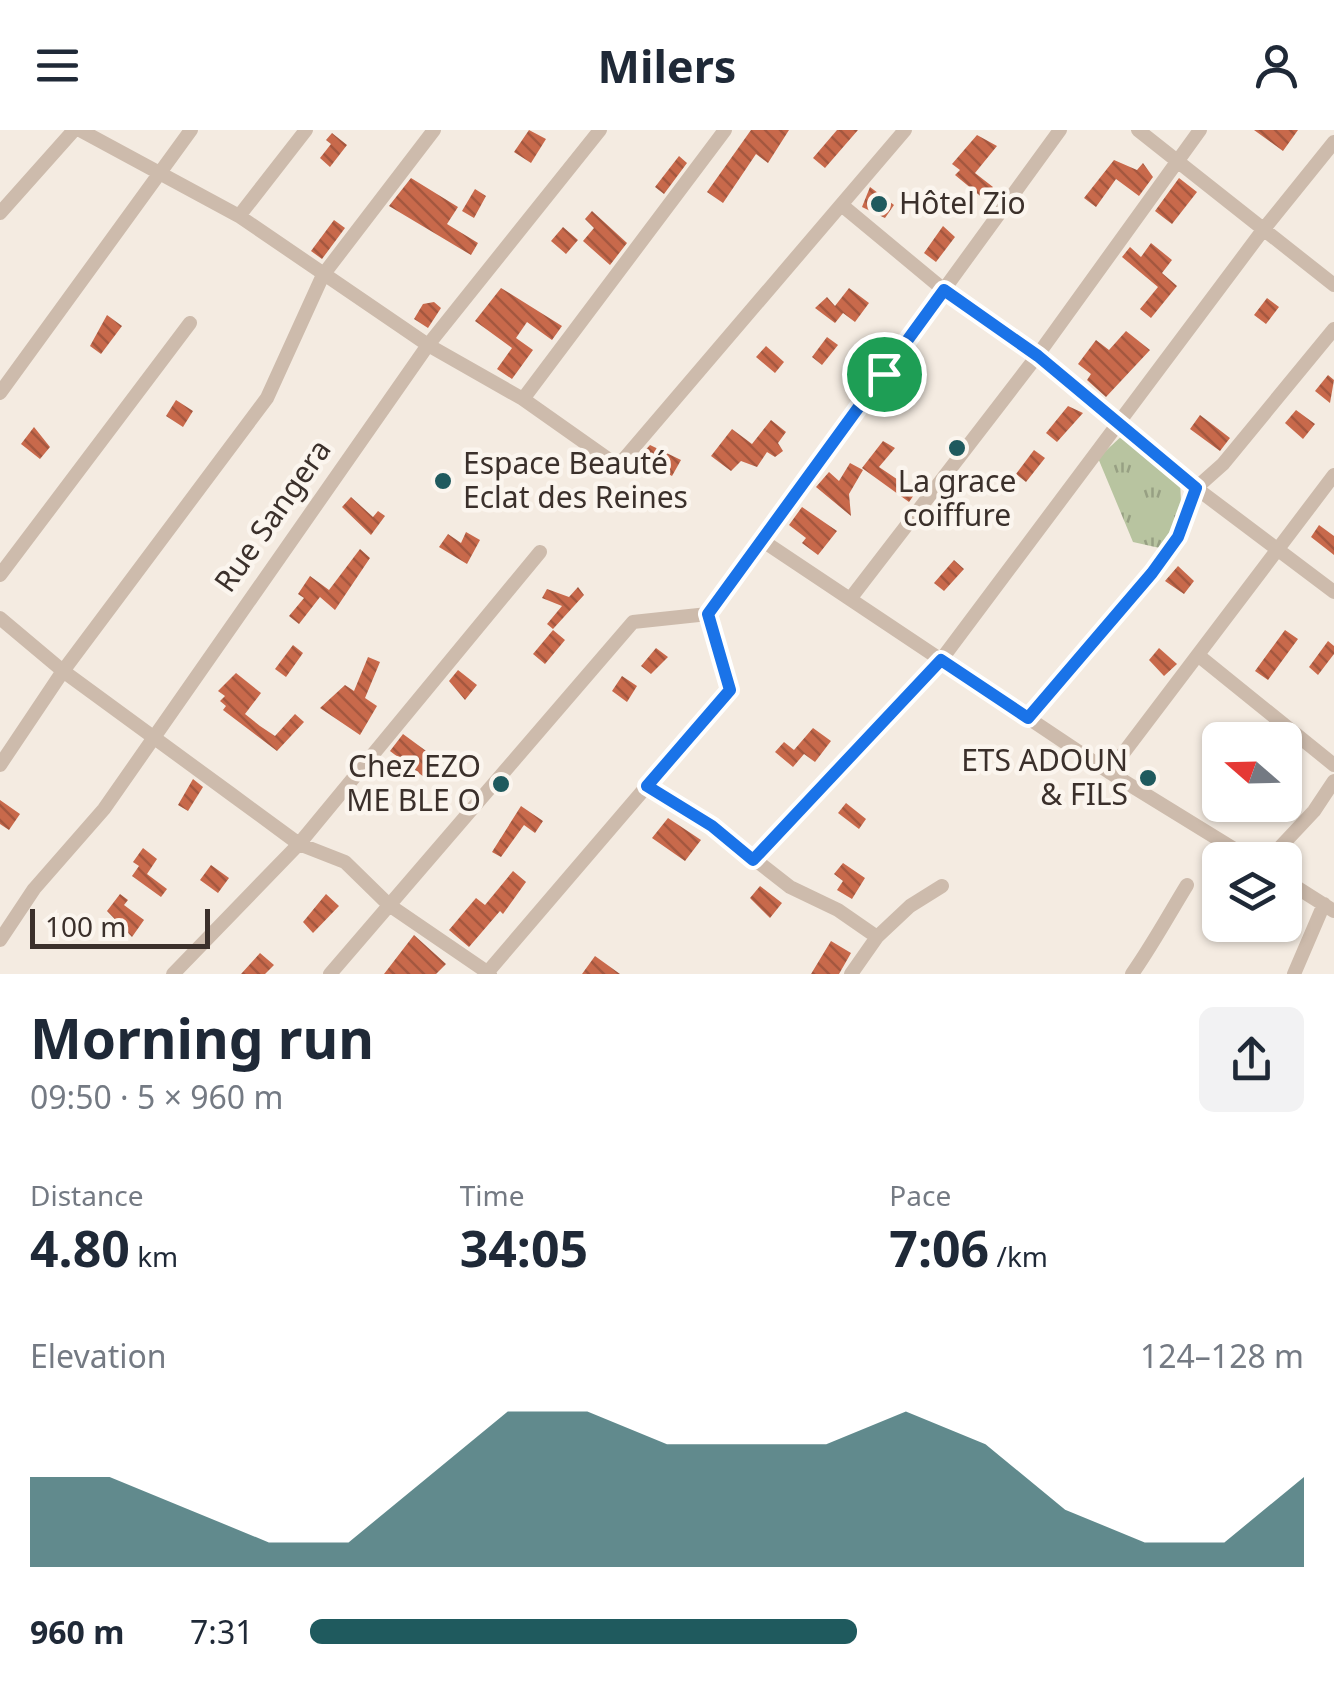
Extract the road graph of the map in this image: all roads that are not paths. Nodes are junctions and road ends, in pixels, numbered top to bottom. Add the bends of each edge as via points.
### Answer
1 (77, 130) edge
2 (191, 130) edge
3 (306, 130) edge
4 (434, 130) edge
5 (600, 130) edge
6 (725, 130) edge
7 (905, 130) edge
8 (1060, 130) edge
9 (1138, 130) edge
10 (1200, 130) edge
11 (1334, 142) edge
12 (1175, 160) junction
13 (158, 174) junction
14 (844, 206) junction
15 (0, 213) edge
16 (240, 216) junction
17 (1263, 230) junction
18 (323, 276) junction
19 (1334, 286) edge
20 (944, 290) junction
21 (190, 323) dead end
22 (1334, 329) edge
23 (428, 345) junction
24 (1038, 356) junction
25 (0, 394) edge
26 (523, 399) junction
27 (1118, 421) junction
28 (1334, 475) edge
29 (1196, 488) junction
30 (763, 541) junction
31 (1278, 546) junction
32 (540, 552) dead end
33 (0, 574) edge
34 (1334, 592) edge
35 (850, 599) junction
36 (708, 614) junction
37 (0, 618) edge
38 (1199, 656) junction
39 (941, 660) junction
40 (63, 671) junction
41 (1028, 718) junction
42 (153, 734) junction
43 (1334, 765) edge
44 (0, 766) edge
45 (1108, 772) junction
46 (1334, 781) edge
47 (647, 786) junction
48 (1223, 842) edge
49 (1285, 842) edge
50 (299, 844) junction
51 (753, 860) junction
52 (942, 886) dead end
53 (1188, 886) dead end
54 (1302, 891) edge
55 (389, 905) junction
56 (1329, 908) edge
57 (877, 937) junction
58 (0, 940) edge
59 (857, 972) edge
60 (488, 973) edge
61 (173, 974) edge
62 (330, 974) edge
63 (1132, 974) edge
64 (1294, 974) edge

1 - 13 street
1 - 15 street
2 - 13 street
3 - 16 street
4 - 18 street
5 - 23 street, Rue Sangera
6 - 26 street
7 - 14 street
8 - 20 street
9 - 12 street
10 - 12 street
11 - 17 street
12 - 17 street
12 - 24 street
13 - 16 street
13 - 25 street
14 - 20 street
14 - 26 street via 618,466
16 - 18 street
17 - 19 street
17 - 27 street
18 - 23 street
18 - 40 street via 266,398
20 - 24 street
20 - 30 street
21 - 33 street
22 - 29 street
23 - 26 street
23 - 42 street, Rue Sangera
24 - 27 street
24 - 35 street
27 - 29 street
27 - 39 street
28 - 31 street
29 - 31 street
29 - 41 street via 1178,537 1152,573
30 - 35 street
30 - 36 street
31 - 34 street
31 - 38 street
32 - 50 street
35 - 39 street
36 - 47 street via 730,690
36 - 55 street via 633,622
37 - 40 street
38 - 43 street
38 - 45 street
39 - 41 street
39 - 51 street
40 - 42 street
40 - 44 street
41 - 45 street
42 - 50 street
42 - 58 street, Rue Sangera via 104,809 34,889
45 - 48 street
46 - 49 street
47 - 51 street
47 - 60 street
50 - 55 street via 345,862
50 - 61 street
51 - 57 street
52 - 57 street
53 - 63 street
54 - 56 street
55 - 60 street
55 - 62 street
56 - 64 street
57 - 59 street

